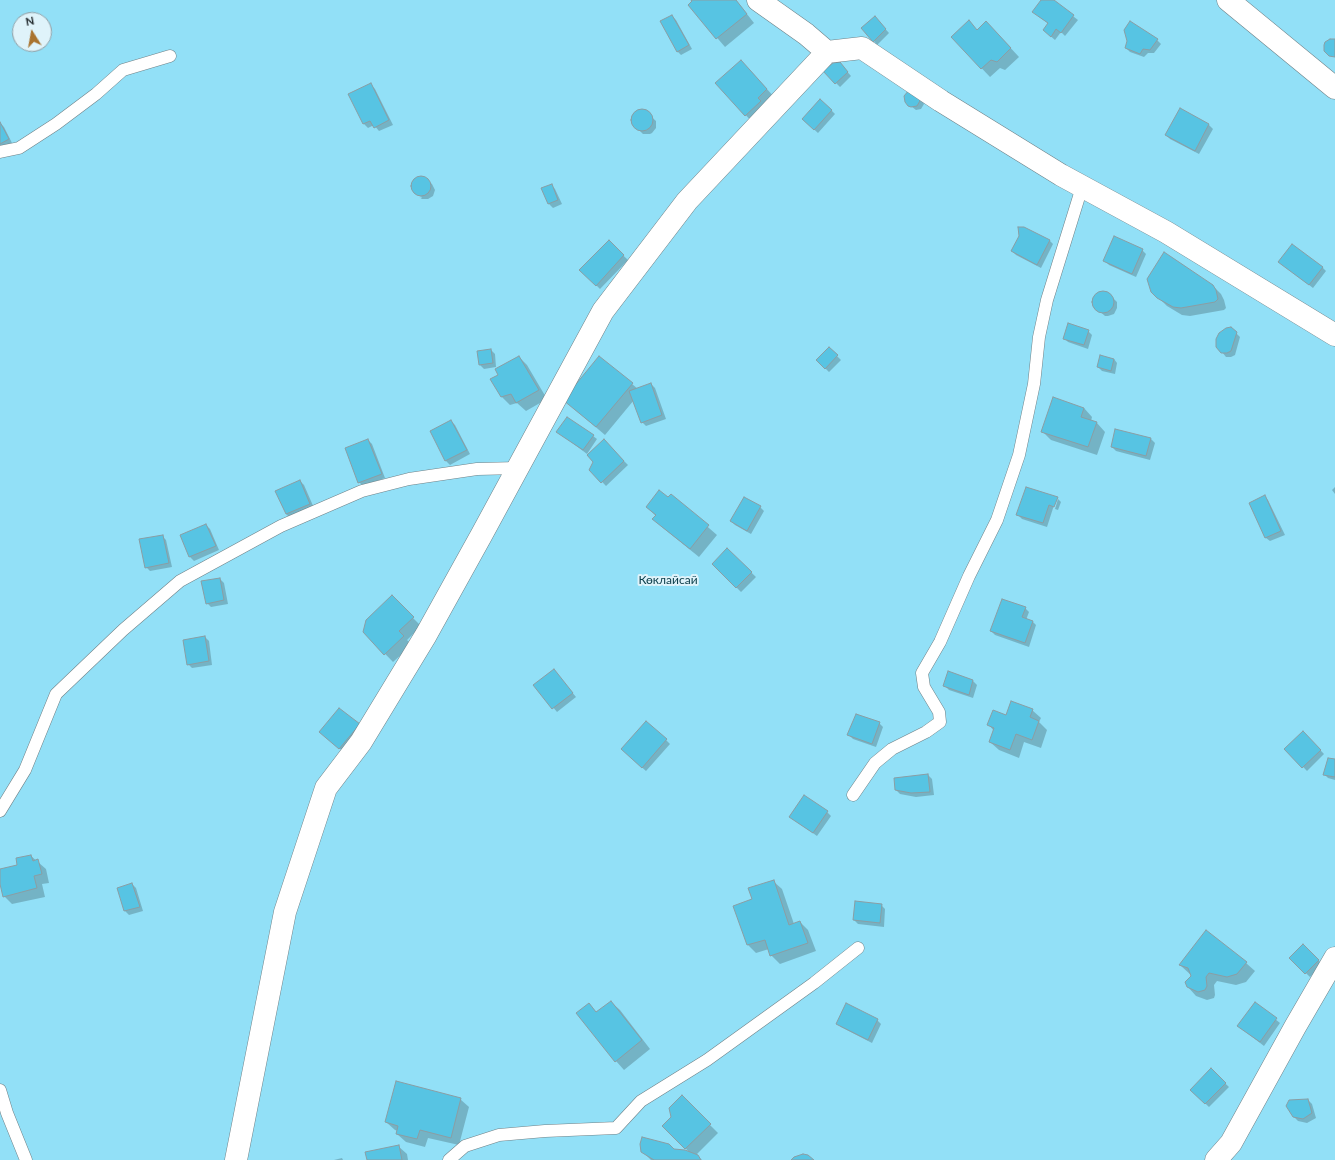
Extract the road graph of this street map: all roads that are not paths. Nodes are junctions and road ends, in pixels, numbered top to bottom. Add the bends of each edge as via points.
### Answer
1 (758, 0) edge
2 (1228, 0) edge
3 (826, 52) junction
4 (170, 56) dead end
5 (1335, 88) edge
6 (0, 152) edge
7 (1082, 187) junction
8 (1335, 335) edge
9 (518, 468) junction
10 (853, 795) dead end
11 (0, 811) edge
12 (858, 948) dead end
13 (1335, 958) edge
14 (0, 1090) edge
15 (26, 1160) edge
16 (236, 1160) edge
17 (449, 1160) edge
18 (1216, 1160) edge

1 - 3 street via 806,34
2 - 5 street
3 - 7 street via 862,48 941,101
3 - 9 street via 687,201 602,311
4 - 6 lane via 123,70 56,124 19,148
7 - 8 street via 1166,232
7 - 10 lane via 1047,300 1020,455 998,520 922,674 924,687 939,712 940,722 892,749 875,763
9 - 11 lane via 477,469 410,479 362,491 281,526 180,581 123,630 56,694 25,770
9 - 16 street via 426,635 361,742 326,788 285,912
12 - 17 lane via 707,1060 641,1101 616,1128 499,1135 465,1146
13 - 18 street via 1231,1143
14 - 15 lane

